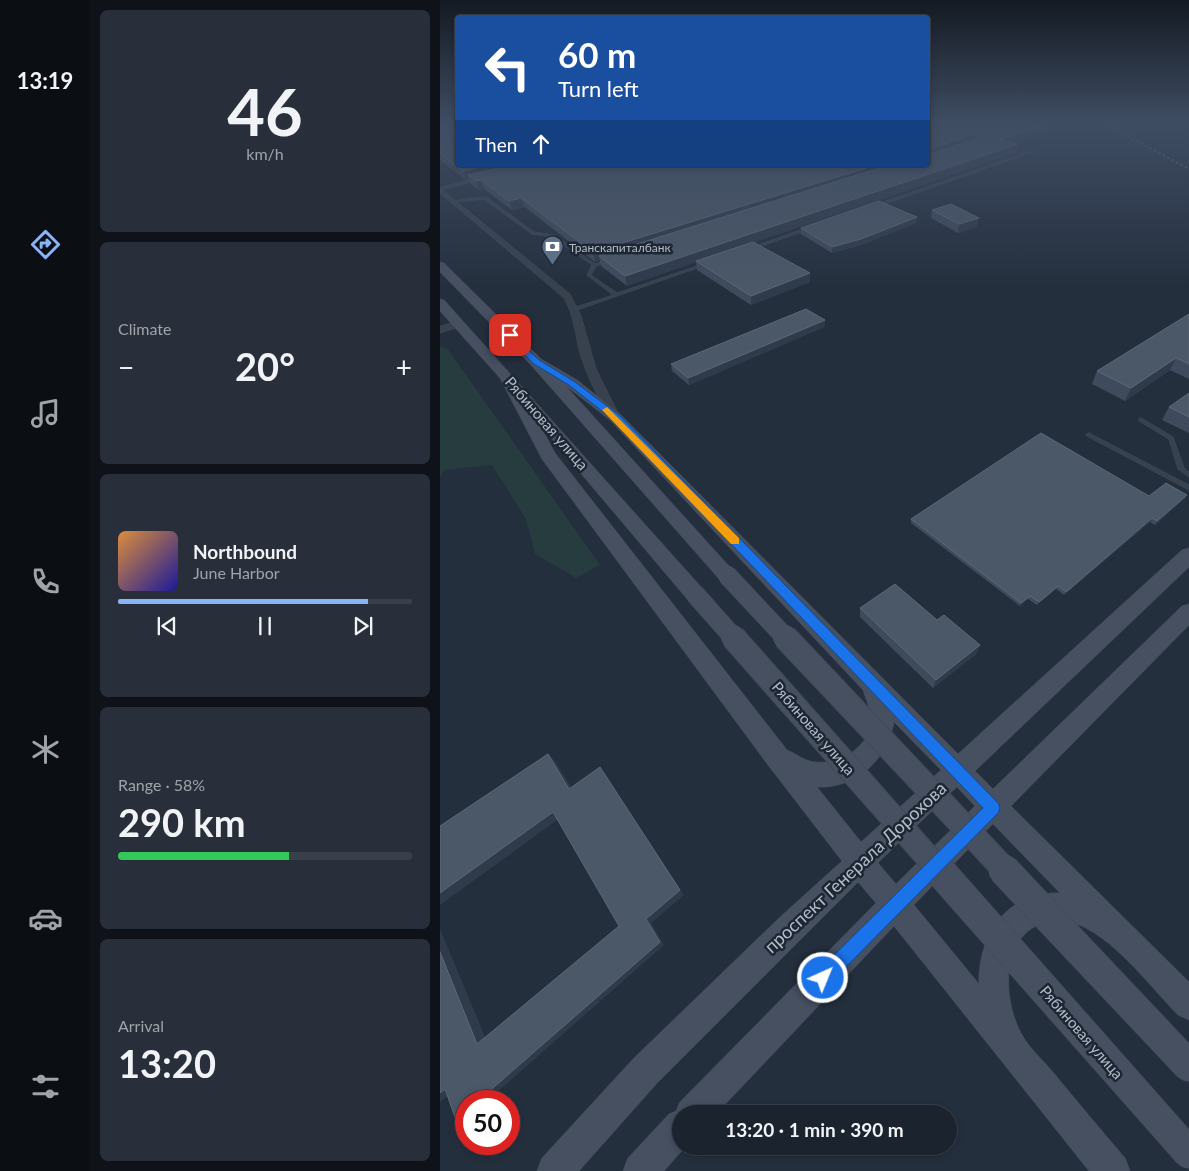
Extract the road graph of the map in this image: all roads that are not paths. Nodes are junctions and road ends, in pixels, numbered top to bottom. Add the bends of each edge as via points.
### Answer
1 (960, 177) edge
2 (483, 178) edge
3 (440, 189) edge
4 (454, 201) junction
5 (871, 207) edge
6 (814, 227) edge
7 (748, 250) edge
8 (613, 260) edge
9 (710, 262) edge
10 (440, 265) edge
11 (594, 266) junction
12 (616, 295) junction
13 (440, 303) edge
14 (575, 309) junction
15 (459, 324) junction
16 (440, 330) edge
17 (536, 362) junction
18 (506, 376) junction
19 (615, 417) junction
20 (1141, 420) dead end
21 (1089, 435) dead end
22 (1189, 475) edge
23 (1189, 488) edge
24 (1189, 555) edge
25 (1189, 612) edge
26 (870, 682) junction
27 (777, 757) junction
28 (958, 771) junction
29 (993, 808) junction
30 (859, 861) junction
31 (895, 904) junction
32 (1116, 932) junction
33 (1189, 1004) edge
34 (1013, 1050) junction
35 (1189, 1066) edge
36 (701, 1105) edge
37 (672, 1136) edge
38 (1189, 1153) edge
39 (555, 1171) edge
40 (641, 1171) edge
41 (1112, 1171) edge

1 - 5 lane
2 - 3 lane
3 - 4 street
4 - 11 lane via 485,198 533,233 553,236
4 - 14 street via 559,288
6 - 7 lane
8 - 11 lane
9 - 12 lane
10 - 17 main road
11 - 12 lane via 589,275
12 - 14 lane
13 - 15 main road, Рябиновая улица
14 - 19 street via 592,374
15 - 16 street
15 - 18 main road, Рябиновая улица
17 - 19 main road via 572,383
17 - 35 main road, bridge via 727,575
18 - 27 main road via 548,455
18 - 38 main road, Рябиновая улица, bridge
19 - 26 main road
20 - 22 lane via 1171,438 1181,470
21 - 23 lane
24 - 28 main road, проспект Генерала Дорохова
25 - 29 main road
26 - 27 main road via 880,699 884,720 879,741 865,759 845,771 821,775 797,770
26 - 28 main road
27 - 30 main road
28 - 29 main road
28 - 30 main road, проспект Генерала Дорохова
29 - 31 main road
29 - 32 main road
30 - 31 main road
30 - 39 main road, проспект Генерала Дорохова via 646,1070
31 - 34 main road
31 - 36 main road
32 - 33 main road
32 - 34 main road via 1092,916 1067,907 1051,907 1022,916 1005,934 995,958 993,987 998,1018
34 - 41 main road
37 - 40 main road

